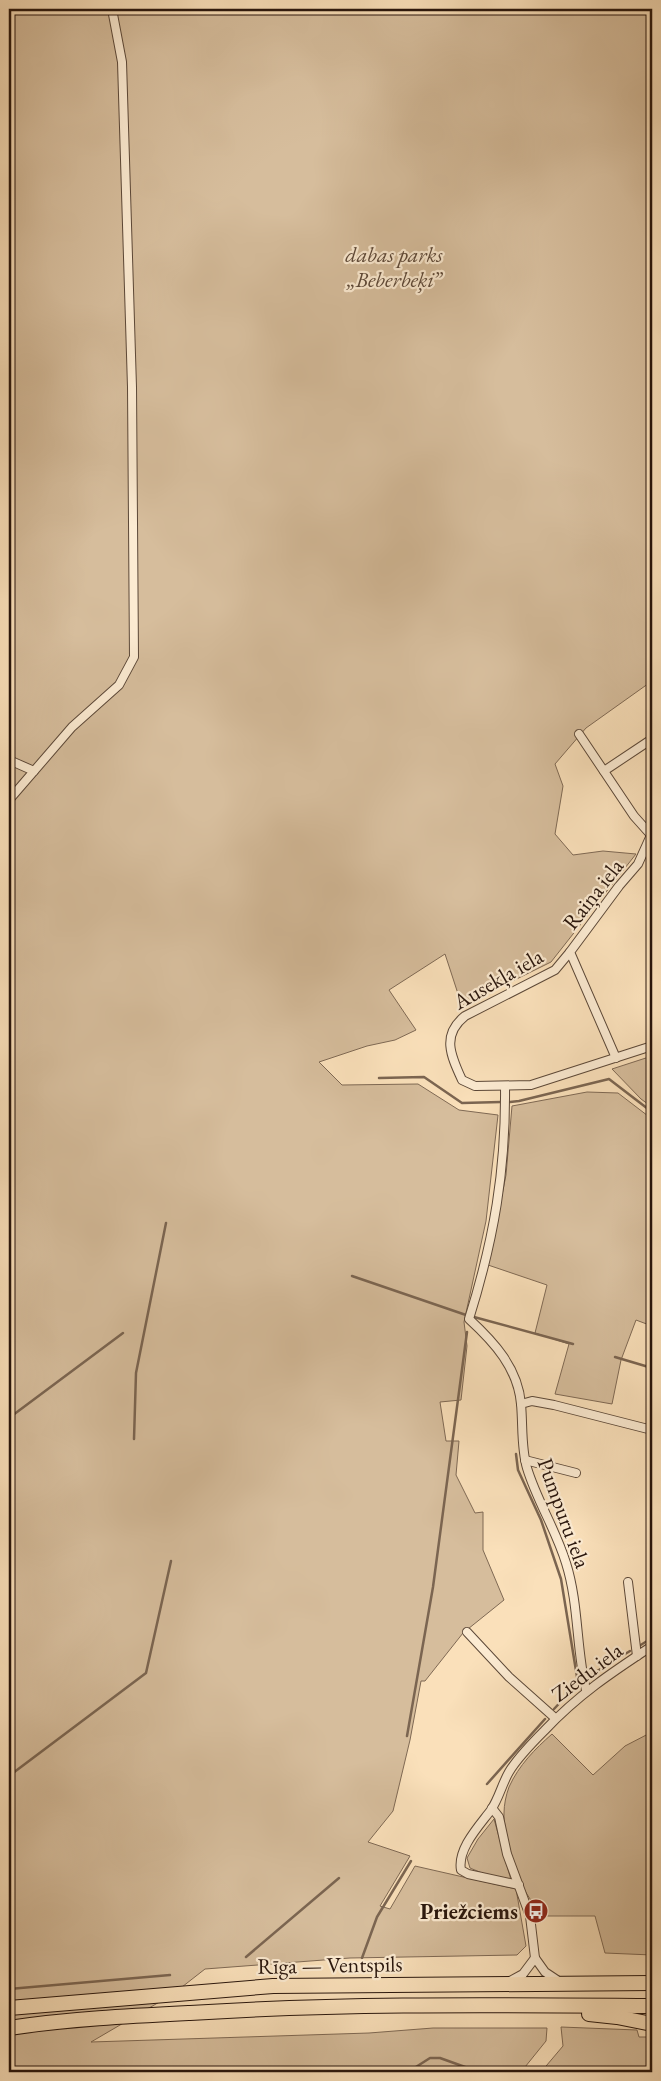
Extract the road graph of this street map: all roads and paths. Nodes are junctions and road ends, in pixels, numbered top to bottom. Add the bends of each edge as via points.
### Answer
1 (112, 9) edge
2 (579, 734) dead end
3 (652, 739) edge
4 (9, 760) edge
5 (34, 771) junction
6 (604, 771) junction
7 (9, 800) edge
8 (651, 834) edge
9 (570, 952) junction
10 (652, 1046) edge
11 (616, 1058) junction
12 (505, 1086) junction
13 (521, 1404) junction
14 (652, 1430) edge
15 (525, 1460) junction
16 (576, 1473) dead end
17 (628, 1582) dead end
18 (467, 1632) dead end
19 (652, 1646) edge
20 (637, 1656) junction
21 (586, 1690) junction
22 (555, 1718) junction
23 (492, 1808) junction
24 (519, 1885) junction
25 (535, 1958) junction
26 (506, 1983) junction
27 (562, 1983) junction
28 (652, 1983) edge
29 (449, 2004) junction
30 (652, 2006) edge
31 (9, 2008) edge
32 (652, 2024) edge
33 (9, 2028) edge

1 - 5 street via 122,62 132,388 134,657 119,685 72,726
2 - 6 street
3 - 6 street
4 - 5 street
5 - 7 street
6 - 8 street via 634,816
8 - 9 street, Raiņa iela via 638,864
9 - 11 street, Raiņa iela
9 - 12 street, Ausekļa iela via 555,970 455,1024 450,1046 462,1080 475,1086
10 - 11 street, Ausekļa iela
11 - 12 street, Ausekļa iela via 542,1082
12 - 13 street, Pumpuru iela via 504,1154 493,1234 469,1319 495,1344 506,1360
13 - 14 street via 532,1401 554,1405
13 - 15 street, Pumpuru iela
15 - 16 street
15 - 21 street, Pumpuru iela via 566,1563
17 - 20 street
18 - 22 street via 509,1678
19 - 20 street, Ziedu iela
20 - 21 street, Ziedu iela
21 - 22 street, Ziedu iela
22 - 23 street, Ziedu iela via 509,1772
23 - 24 street via 499,1817 507,1854
23 - 24 street via 461,1856 460,1870
24 - 25 street via 530,1916
25 - 26 street via 523,1974
25 - 27 street via 545,1972
26 - 27 highway, Rīga — Ventspils
26 - 31 highway, Rīga — Ventspils via 273,1986
27 - 28 highway, Rīga — Ventspils
29 - 30 highway, Rīga — Ventspils
29 - 32 highway via 525,2013 596,2014
29 - 33 highway, Rīga — Ventspils via 282,2007

